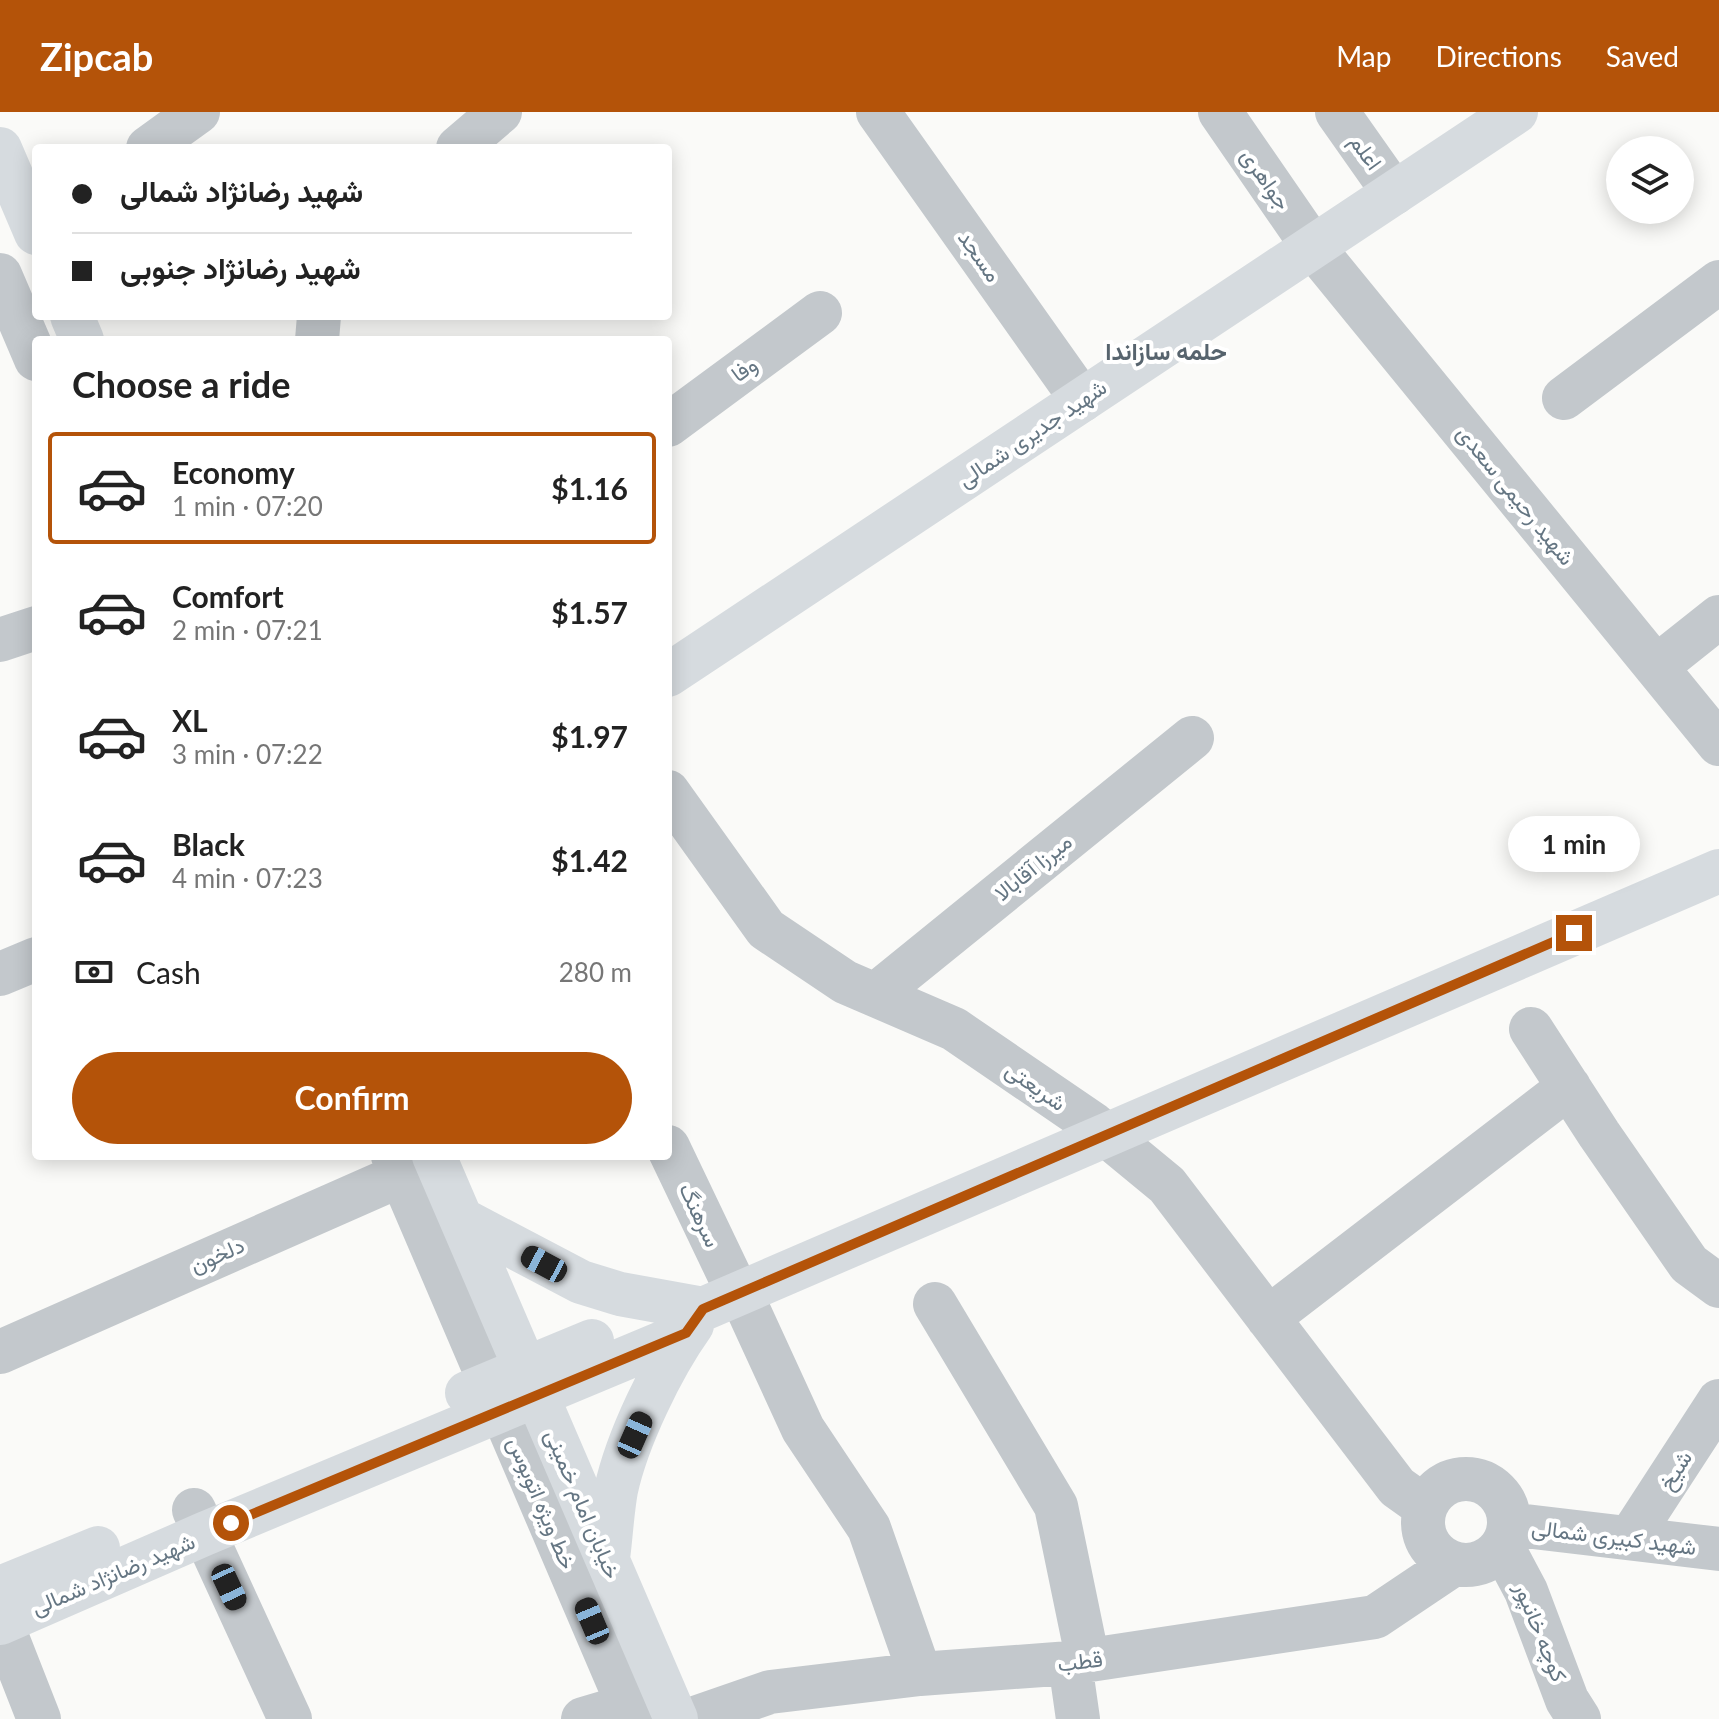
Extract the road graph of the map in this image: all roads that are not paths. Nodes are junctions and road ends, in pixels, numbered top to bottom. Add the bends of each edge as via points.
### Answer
1 (198, 112) edge
2 (500, 112) edge
3 (878, 112) edge
4 (1220, 112) edge
5 (1337, 112) edge
6 (1516, 112) edge
7 (154, 144) edge
8 (463, 144) edge
9 (0, 149) edge
10 (1394, 193) junction
11 (32, 222) edge
12 (1313, 247) junction
13 (0, 275) edge
14 (1719, 282) edge
15 (820, 313) dead end
16 (32, 349) edge
17 (32, 359) edge
18 (0, 369) edge
19 (1564, 398) dead end
20 (1082, 400) junction
21 (672, 422) edge
22 (1719, 617) edge
23 (32, 629) edge
24 (0, 640) edge
25 (1656, 667) junction
26 (672, 672) edge
27 (1192, 738) dead end
28 (1719, 744) edge
29 (672, 798) edge
30 (1719, 871) edge
31 (32, 961) edge
32 (0, 974) edge
33 (875, 995) junction
34 (1531, 1029) dead end
35 (1569, 1087) junction
36 (395, 1160) edge
37 (431, 1160) edge
38 (436, 1160) edge
39 (671, 1160) edge
40 (461, 1219) junction
41 (1719, 1286) edge
42 (935, 1304) dead end
43 (700, 1308) junction
44 (1268, 1318) junction
45 (0, 1352) edge
46 (514, 1389) junction
47 (1719, 1401) edge
48 (1425, 1507) junction
49 (199, 1522) junction
50 (1506, 1535) junction
51 (1630, 1538) junction
52 (1719, 1549) edge
53 (608, 1561) junction
54 (1454, 1564) junction
55 (0, 1588) edge
56 (0, 1623) edge
57 (1079, 1662) junction
58 (920, 1674) junction
59 (659, 1711) edge
60 (39, 1719) edge
61 (290, 1719) edge
62 (583, 1719) edge
63 (1078, 1719) edge
64 (1579, 1719) edge

1 - 7 street
2 - 8 street
3 - 20 street, مسجد
4 - 12 street, جواهری
5 - 10 street, اعلم
6 - 10 main road, شهید جدیری شمالی
9 - 11 main road
10 - 12 main road, شهید جدیری شمالی
12 - 20 main road, شهید جدیری شمالی
12 - 25 street, شهید رحیمی سعدی
13 - 16 street
14 - 19 street
15 - 21 street, وفا
17 - 18 street
20 - 26 main road, شهید جدیری شمالی
22 - 25 street
23 - 24 street
25 - 28 street, شهید رحیمی سعدی
27 - 33 street, میرزا آقابالا
29 - 33 street, شریعتی via 766,929 845,982
30 - 43 main road, شهید رضانژاد شمالی
31 - 32 street
33 - 44 street, شریعتی via 954,1029 1093,1124 1167,1185
34 - 35 street
35 - 41 street via 1689,1264
35 - 44 street
36 - 46 street, خط ویژه اتوبوس
37 - 45 street, دلخون
38 - 40 main road, خیابان امام خمینی
39 - 43 street, سرهنگ
40 - 43 main road via 581,1282
40 - 46 main road, خیابان امام خمینی
42 - 57 street via 1056,1506
43 - 46 main road, شهید رضانژاد شمالی
43 - 53 main road via 662,1375 630,1448 617,1488
43 - 58 street, سرهنگ via 747,1307 803,1429 869,1528
44 - 48 street, شریعتی via 1397,1487
46 - 49 main road, شهید رضانژاد شمالی
46 - 53 main road, خیابان امام خمینی
46 - 59 street, خط ویژه اتوبوس
47 - 51 street, شیخ
48 - 50 street via 1443,1485 1478,1480 1498,1492 1508,1513
48 - 54 street via 1425,1535
49 - 55 main road, شهید رضانژاد شمالی
49 - 56 main road, شهید رضانژاد شمالی
49 - 61 street
50 - 51 street, شهید کبیری شمالی
50 - 54 street via 1494,1555 1482,1562
50 - 64 street, کوچه خانپور via 1567,1700
51 - 52 street, شهید کبیری شمالی
53 - 59 main road, خیابان امام خمینی
54 - 57 street, قطب via 1375,1617
56 - 60 street
57 - 58 street, قطب
57 - 63 street
58 - 59 street, قطب
59 - 62 street, قطب

